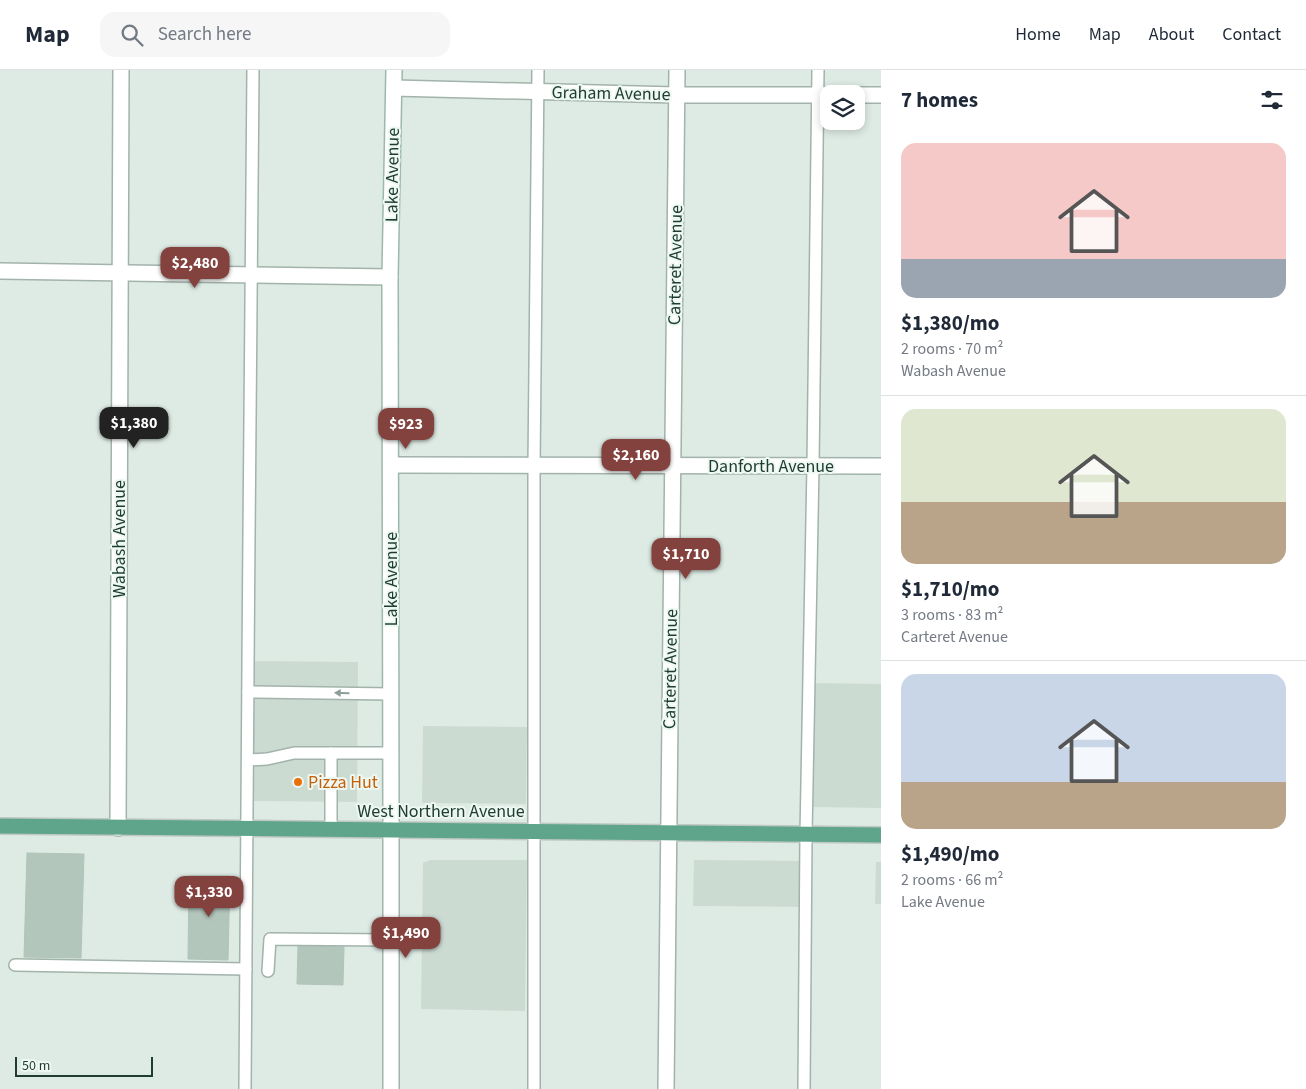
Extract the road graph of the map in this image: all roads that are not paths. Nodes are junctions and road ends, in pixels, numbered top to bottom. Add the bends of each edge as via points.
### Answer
1 (121, 70) edge
2 (252, 70) edge
3 (394, 70) edge
4 (538, 70) edge
5 (677, 70) edge
6 (818, 70) edge
7 (821, 85) edge
8 (394, 88) junction
9 (538, 92) junction
10 (676, 94) junction
11 (865, 94) edge
12 (881, 94) edge
13 (820, 95) edge
14 (822, 130) edge
15 (0, 271) edge
16 (119, 273) junction
17 (250, 275) junction
18 (390, 277) junction
19 (391, 465) junction
20 (534, 466) junction
21 (673, 466) junction
22 (813, 466) junction
23 (881, 466) edge
24 (248, 692) junction
25 (391, 694) junction
26 (331, 753) junction
27 (391, 753) junction
28 (248, 760) junction
29 (0, 826) edge
30 (118, 828) junction
31 (248, 829) junction
32 (331, 830) junction
33 (391, 830) junction
34 (534, 831) junction
35 (668, 833) junction
36 (806, 835) junction
37 (881, 835) edge
38 (391, 940) junction
39 (16, 965) dead end
40 (246, 969) junction
41 (268, 971) dead end
42 (245, 1089) edge
43 (391, 1089) edge
44 (534, 1089) edge
45 (666, 1089) edge
46 (804, 1089) edge

1 - 16 street, Wabash Avenue
2 - 17 lane
3 - 8 street, Lake Avenue
4 - 9 lane
5 - 10 street, Carteret Avenue
6 - 7 lane
8 - 9 street, Graham Avenue
8 - 18 street, Lake Avenue
9 - 10 street, Graham Avenue
9 - 20 lane
10 - 13 street, Graham Avenue
10 - 21 street, Carteret Avenue
11 - 12 street
14 - 22 lane
15 - 16 street
16 - 17 street
16 - 30 street, Wabash Avenue
17 - 18 street
17 - 24 lane
18 - 19 street, Lake Avenue
19 - 20 street, Danforth Avenue
19 - 25 street, Lake Avenue
20 - 21 street, Danforth Avenue
20 - 34 lane
21 - 22 street, Danforth Avenue
21 - 35 street, Carteret Avenue
22 - 23 street, Danforth Avenue
22 - 36 lane
25 -> 24 lane
24 - 28 lane
25 - 27 street, Lake Avenue
26 - 27 lane
26 - 28 lane via 294,753
26 - 32 lane
27 - 33 street, Lake Avenue
28 - 31 lane
29 - 30 main road, West Northern Avenue
30 - 31 main road, West Northern Avenue
31 - 32 main road, West Northern Avenue
31 - 40 lane
32 - 33 main road, West Northern Avenue
33 - 34 main road, West Northern Avenue
33 - 38 street, Lake Avenue
34 - 35 main road, West Northern Avenue
34 - 44 lane
35 - 36 main road, West Northern Avenue
35 - 45 street, Carteret Avenue
36 - 37 main road, West Northern Avenue
36 - 46 lane
38 - 41 lane via 270,939
38 - 43 street, Lake Avenue
39 - 40 lane
40 - 42 lane

